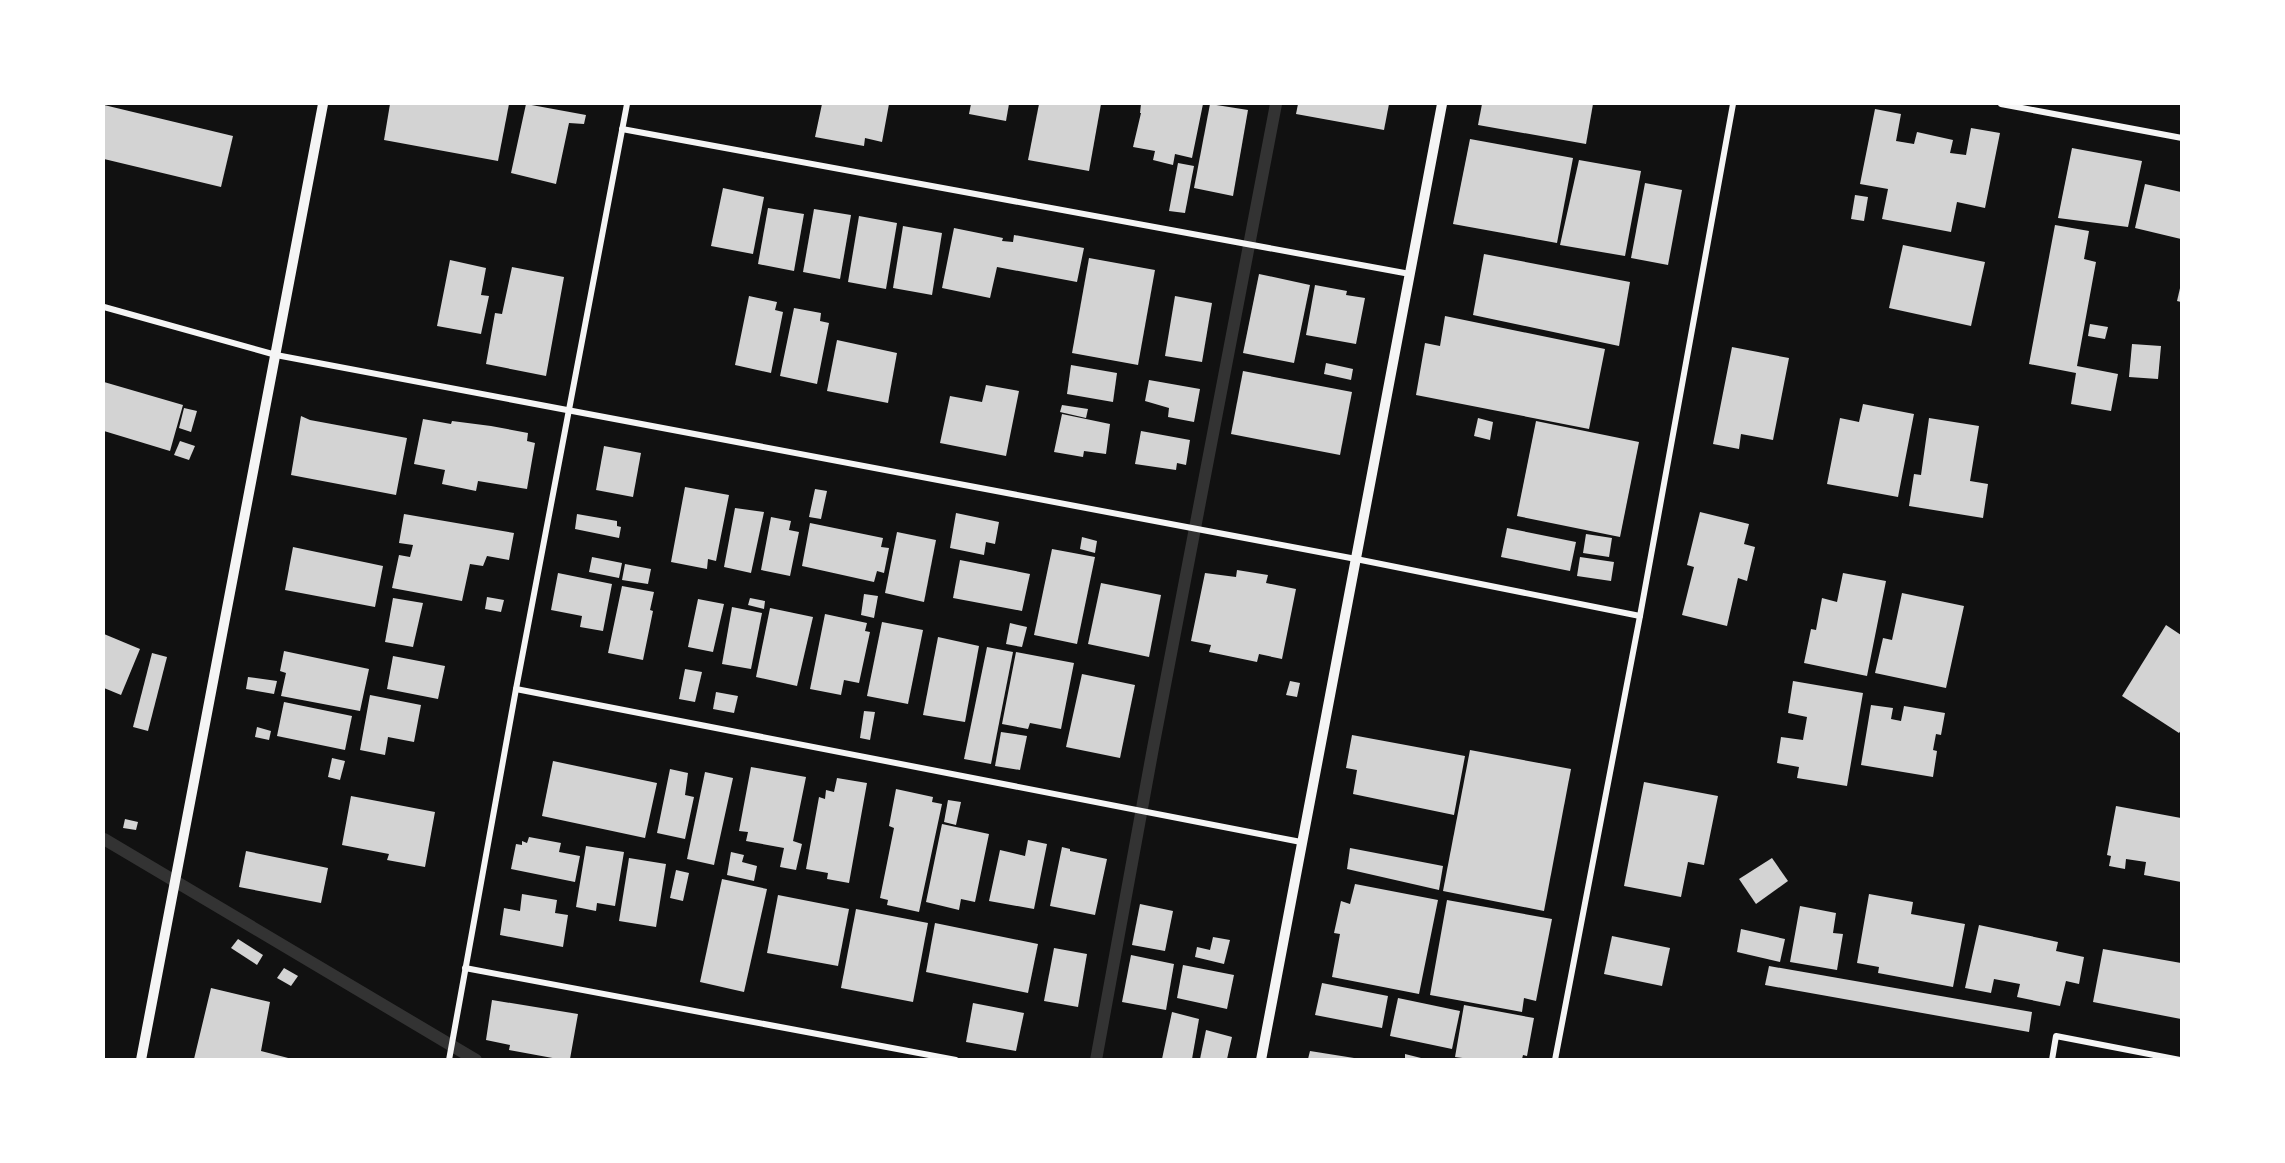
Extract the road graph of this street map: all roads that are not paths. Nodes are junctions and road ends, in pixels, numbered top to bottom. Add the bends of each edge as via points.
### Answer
1 (323, 104) edge
2 (627, 104) edge
3 (1442, 104) edge
4 (1733, 104) edge
5 (2001, 104) edge
6 (2048, 104) edge
7 (2047, 112) junction
8 (622, 129) junction
9 (2181, 138) edge
10 (1410, 274) junction
11 (104, 307) edge
12 (276, 356) junction
13 (569, 411) junction
14 (1356, 559) junction
15 (1640, 616) junction
16 (516, 690) junction
17 (1301, 842) junction
18 (465, 968) junction
19 (141, 1059) edge
20 (449, 1059) edge
21 (956, 1059) edge
22 (1261, 1059) edge
23 (1555, 1059) edge
24 (2052, 1059) edge
25 (2180, 1059) edge

1 - 12 street
2 - 8 street
3 - 10 street
4 - 15 street
5 - 7 street
6 - 7 street
7 - 9 street
8 - 10 street
8 - 13 street
10 - 14 street
11 - 12 street
12 - 13 street
12 - 19 street
13 - 14 street
13 - 16 street
14 - 15 street
14 - 17 street
15 - 23 street
16 - 17 street
16 - 18 street
17 - 22 street
18 - 20 street
18 - 21 street
24 - 25 street via 2056,1036

